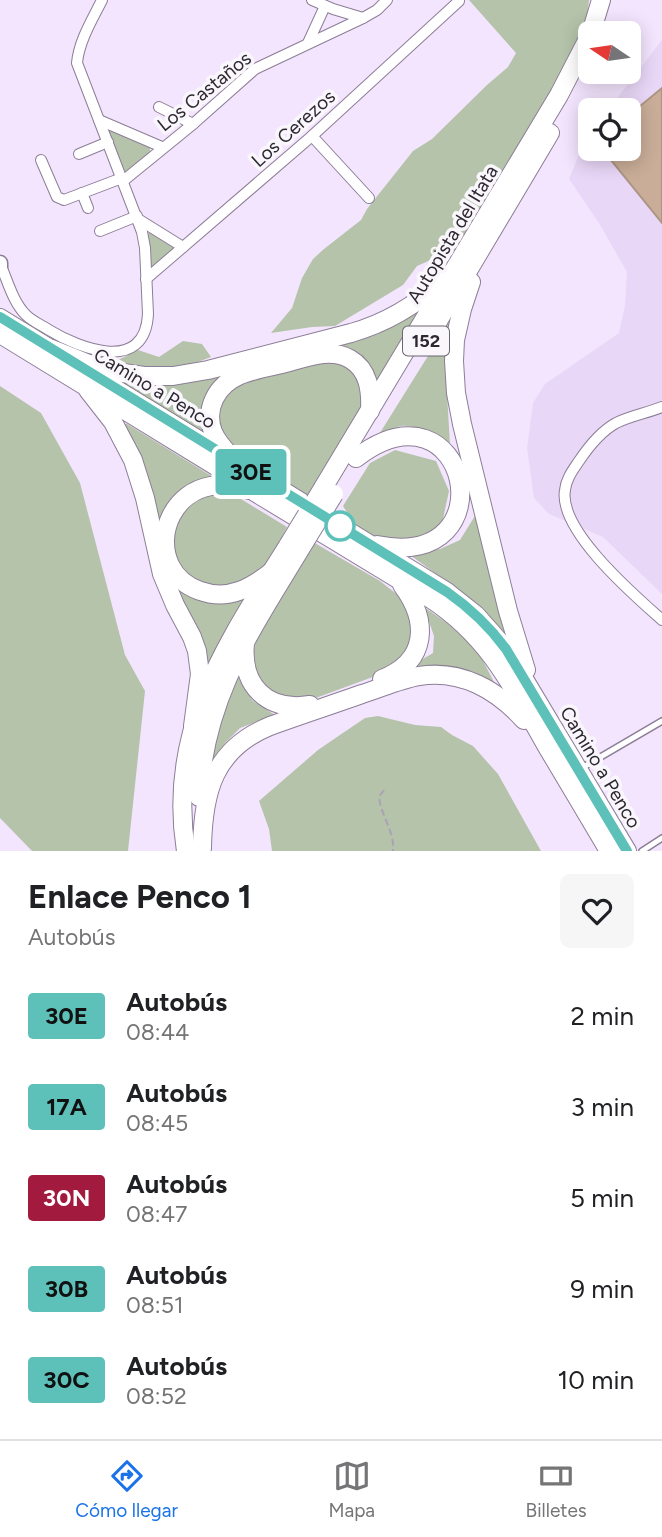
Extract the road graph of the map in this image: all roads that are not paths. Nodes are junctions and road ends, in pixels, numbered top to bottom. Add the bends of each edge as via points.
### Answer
1 (102, 0) edge
2 (312, 0) edge
3 (387, 0) edge
4 (601, 0) edge
5 (613, 0) edge
6 (459, 1) edge
7 (325, 6) junction
8 (363, 18) junction
9 (594, 21) edge
10 (607, 21) edge
11 (308, 43) junction
12 (578, 58) edge
13 (578, 84) edge
14 (159, 107) dead end
15 (99, 120) junction
16 (192, 124) junction
17 (312, 136) junction
18 (108, 142) junction
19 (162, 147) junction
20 (79, 154) dead end
21 (41, 160) dead end
22 (122, 180) junction
23 (82, 193) junction
24 (369, 198) dead end
25 (88, 208) dead end
26 (137, 217) junction
27 (497, 224) junction
28 (100, 231) dead end
29 (183, 247) junction
30 (459, 263) junction
31 (0, 266) edge
32 (146, 279) junction
33 (0, 317) edge
34 (0, 335) edge
35 (52, 349) junction
36 (89, 390) junction
37 (662, 407) edge
38 (370, 411) junction
39 (356, 458) junction
40 (236, 462) junction
41 (253, 491) junction
42 (328, 491) junction
43 (313, 519) junction
44 (367, 542) junction
45 (294, 547) junction
46 (271, 572) junction
47 (395, 578) junction
48 (662, 620) edge
49 (245, 640) junction
50 (537, 699) junction
51 (662, 721) edge
52 (193, 726) junction
53 (548, 747) junction
54 (579, 770) junction
55 (662, 838) edge
56 (197, 850) edge
57 (609, 851) edge
58 (627, 851) edge
59 (642, 851) edge

1 - 15 street via 77,63
2 - 7 street
3 - 8 street, Los Castaños
4 - 9 highway, Autopista del Itata / 152
5 - 10 highway
6 - 17 street, Los Cerezos
7 - 8 street
7 - 11 street
8 - 11 street, Los Castaños
11 - 16 street, Los Castaños via 255,69
12 - 30 highway, Autopista del Itata / 152
13 - 27 highway, Autopista del Itata / 152
14 - 16 street
15 - 18 street
15 - 19 street
16 - 19 street, Los Castaños
17 - 24 street
17 - 29 street, Los Cerezos
18 - 20 street
18 - 22 street
19 - 22 street, Los Castaños
21 - 23 street via 57,197 64,200
22 - 23 street
22 - 26 street
23 - 25 street
26 - 28 street
26 - 29 street
26 - 32 street via 145,247
27 - 39 highway, Autopista del Itata / 152
27 - 50 highway via 462,309 454,379 508,611
29 - 32 street, Los Cerezos
30 - 35 highway via 419,301 374,326 208,370 173,376 130,374
30 - 38 highway, Autopista del Itata / 152
31 - 32 street via 24,313 58,335 103,352 127,349 140,338 147,319
33 - 35 main road, Camino a Penco
34 - 36 main road, Camino a Penco
35 - 40 main road, Camino a Penco
36 - 41 main road, Camino a Penco
36 - 52 highway via 133,460 162,574 197,651 200,674
37 - 48 street via 603,432 572,471 564,498 577,531 592,551
38 - 40 highway via 365,375 344,356 319,355 241,375 218,391 211,411 215,435
38 - 42 highway, Autopista del Itata / 152
39 - 42 highway, Autopista del Itata / 152
39 - 44 highway via 388,439 419,438 443,450 460,479 460,501 454,516 435,539 407,548
40 - 43 highway, Camino a Penco
41 - 43 highway, Camino a Penco
41 - 46 highway via 218,486 190,495 170,518 166,552 178,576 205,593 236,592
42 - 45 highway, bridge
43 - 44 highway, Camino a Penco
43 - 47 highway, Camino a Penco
44 - 50 highway, Camino a Penco via 476,615 506,649
45 - 46 highway
45 - 49 highway
46 - 52 highway via 225,647
47 - 49 highway via 417,611 420,635 411,659 389,676 313,705 277,704 252,683 245,664
47 - 53 highway, Camino a Penco via 457,617 478,638
49 - 56 highway via 218,698 206,740
50 - 54 highway, Camino a Penco
51 - 54 lane
52 - 56 highway via 185,769 183,823
53 - 56 highway via 513,708 480,685 441,675 411,678 242,740 213,776
53 - 57 highway, Camino a Penco
54 - 58 highway, Camino a Penco
55 - 59 lane

